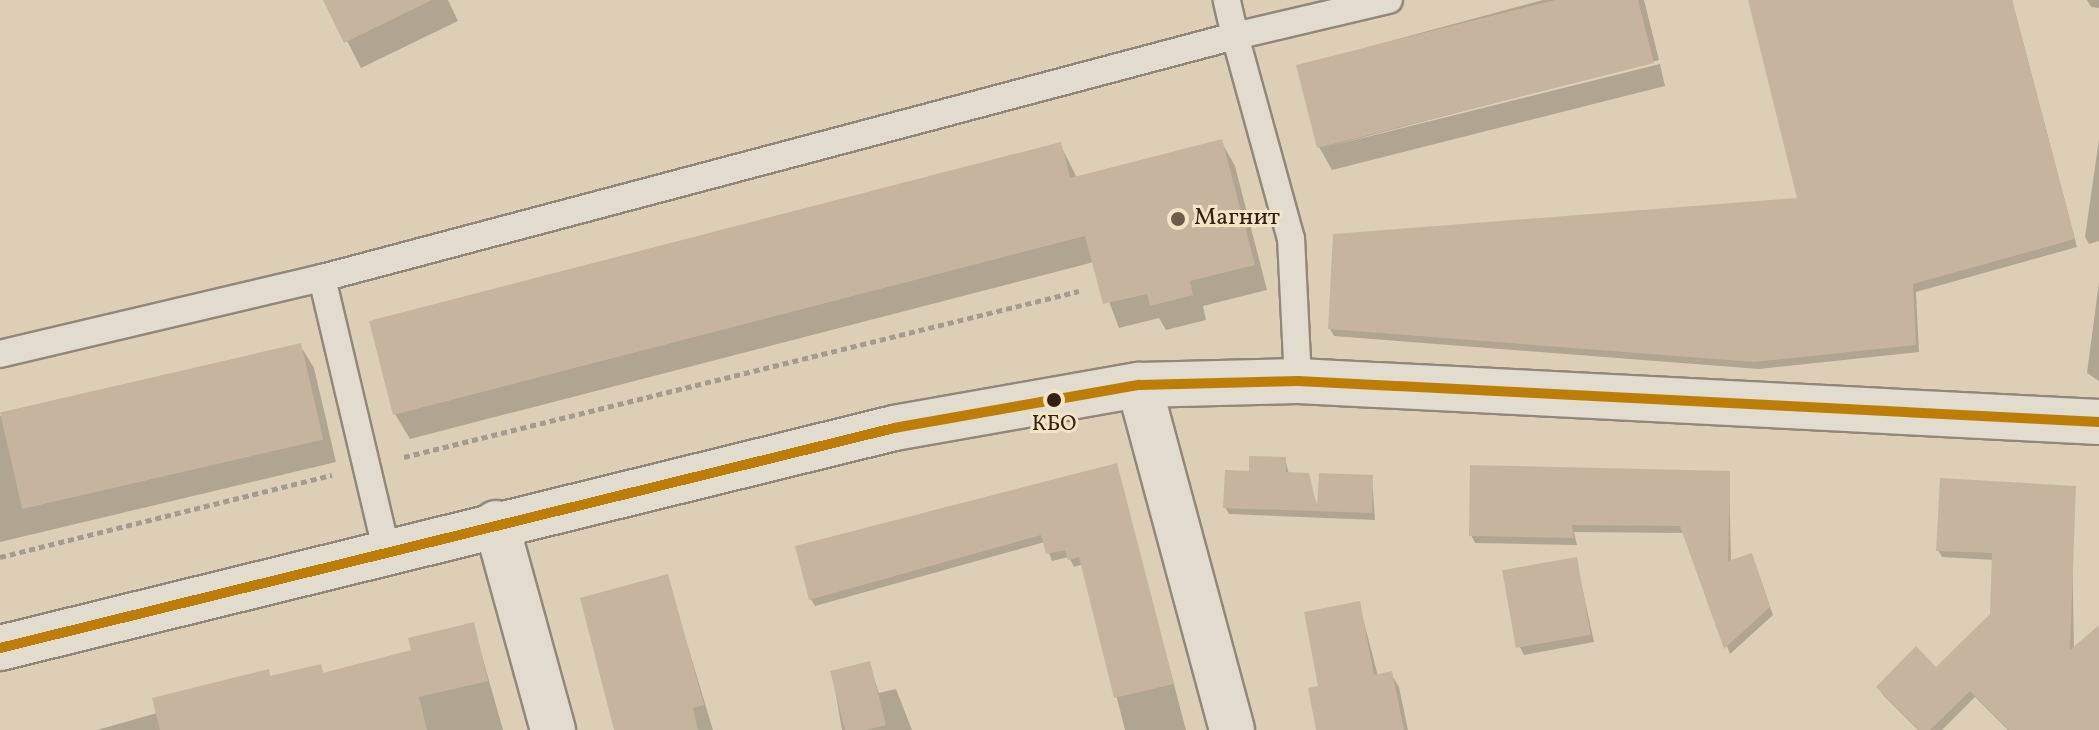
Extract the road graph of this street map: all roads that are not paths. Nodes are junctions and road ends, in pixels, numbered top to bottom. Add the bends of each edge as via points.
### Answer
1 (1227, 0) edge
2 (1389, 0) edge
3 (1235, 36) junction
4 (322, 278) junction
5 (0, 354) edge
6 (1298, 381) junction
7 (1139, 385) junction
8 (2099, 422) edge
9 (496, 523) junction
10 (386, 549) junction
11 (0, 648) edge
12 (553, 730) edge
13 (1232, 730) edge

1 - 3 lane
2 - 3 lane
3 - 4 lane
3 - 6 lane via 1291,239
4 - 5 lane
4 - 10 lane
6 - 7 main road
6 - 8 main road
7 - 9 main road via 1015,402
7 - 13 main road
9 - 10 main road
9 - 12 main road
10 - 11 main road

